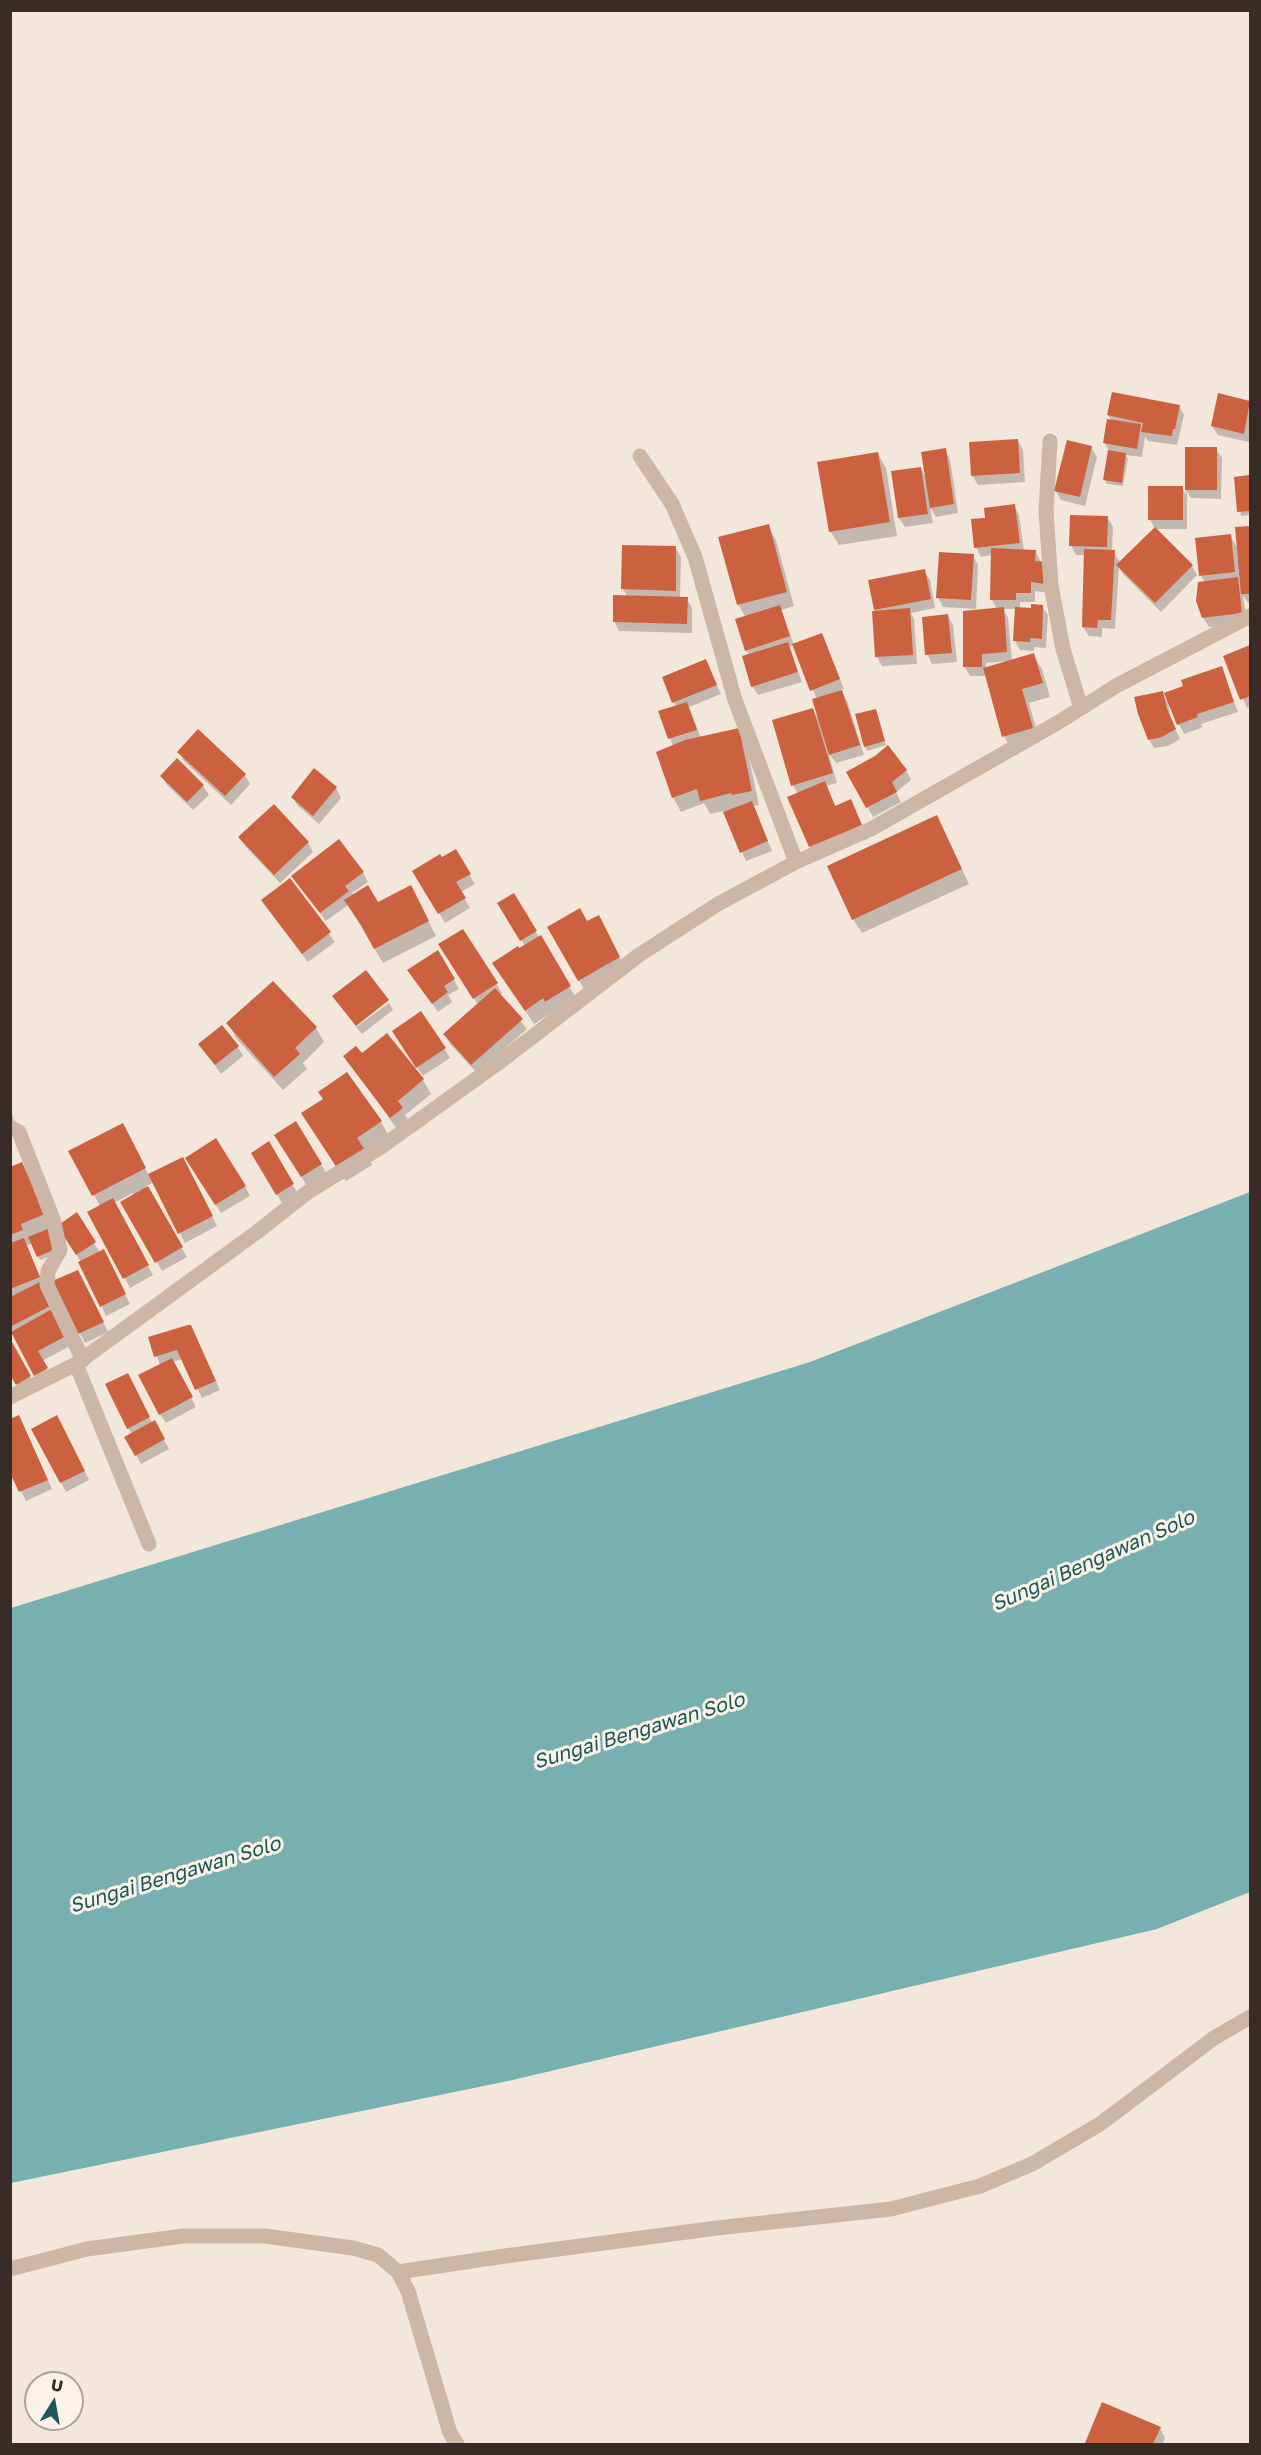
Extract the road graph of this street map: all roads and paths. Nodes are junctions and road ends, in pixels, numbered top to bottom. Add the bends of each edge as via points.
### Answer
1 (1050, 441) dead end
2 (640, 456) dead end
3 (1251, 616) edge
4 (1081, 708) junction
5 (796, 862) junction
6 (10, 1127) edge
7 (80, 1362) junction
8 (10, 1396) edge
9 (149, 1544) dead end
10 (1251, 2017) edge
11 (10, 2269) edge
12 (398, 2272) junction
13 (457, 2445) edge

1 - 4 street via 1046,511 1051,585 1063,649
2 - 5 street via 672,504 695,557 735,700
3 - 4 street
4 - 5 street via 871,829
5 - 7 street via 718,904 639,955 497,1064 384,1145 309,1192
6 - 7 street via 19,1132 52,1219 60,1250 48,1271 47,1285
7 - 8 street
7 - 9 street
10 - 12 street via 1214,2038 1100,2124 1032,2164 980,2186 891,2209 623,2240
11 - 12 street via 87,2249 183,2236 265,2236 353,2248 378,2255
12 - 13 street via 408,2291 450,2433

